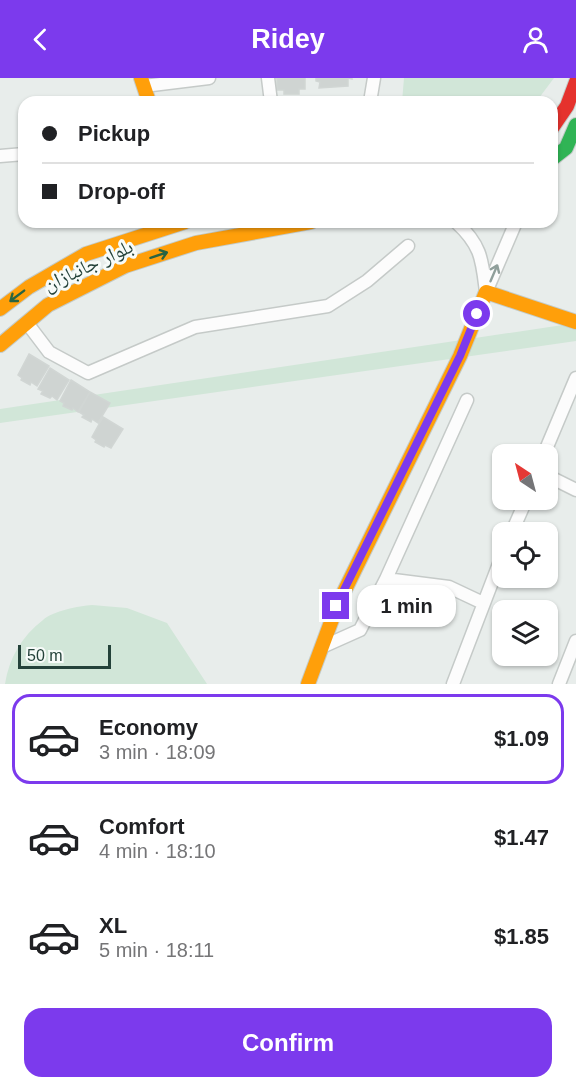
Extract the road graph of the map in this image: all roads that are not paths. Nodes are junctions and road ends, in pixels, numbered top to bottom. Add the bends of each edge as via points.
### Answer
1 (208, 78) edge
2 (268, 78) edge
3 (374, 78) edge
4 (142, 82) edge
5 (576, 82) edge
6 (270, 96) edge
7 (371, 96) edge
8 (571, 104) edge
9 (558, 120) edge
10 (576, 125) edge
11 (18, 154) edge
12 (558, 154) edge
13 (0, 156) edge
14 (168, 228) edge
15 (190, 228) edge
16 (278, 228) edge
17 (463, 228) edge
18 (513, 228) edge
19 (196, 243) junction
20 (408, 246) dead end
21 (486, 292) junction
22 (0, 309) edge
23 (576, 322) edge
24 (27, 323) junction
25 (0, 345) edge
26 (576, 378) edge
27 (467, 400) dead end
28 (548, 444) edge
29 (558, 481) edge
30 (576, 490) edge
31 (386, 579) junction
32 (492, 581) edge
33 (483, 603) junction
34 (576, 641) edge
35 (322, 646) junction
36 (308, 684) edge
37 (453, 684) edge
38 (559, 684) edge

1 - 4 street
2 - 6 street
3 - 7 street
5 - 8 main road
8 - 9 main road
10 - 12 main road via 566,148
11 - 13 street
14 -> 22 main road, بلوار جانبازان via 86,254
15 - 19 main road
16 - 19 main road, بلوار جانبازان
17 - 21 street via 482,255
21 -> 18 street
24 -> 19 main road, بلوار جانبازان via 48,305 125,266
20 - 24 street via 367,281 328,306 195,327 88,373 49,352
21 - 23 main road
21 - 35 main road via 460,356 336,606
24 - 25 main road, بلوار جانبازان
26 - 28 street
27 - 31 street
29 - 30 street
31 - 33 street via 449,587
31 - 35 street via 360,630
32 - 33 street
33 - 37 street
34 - 38 street
35 - 36 main road

